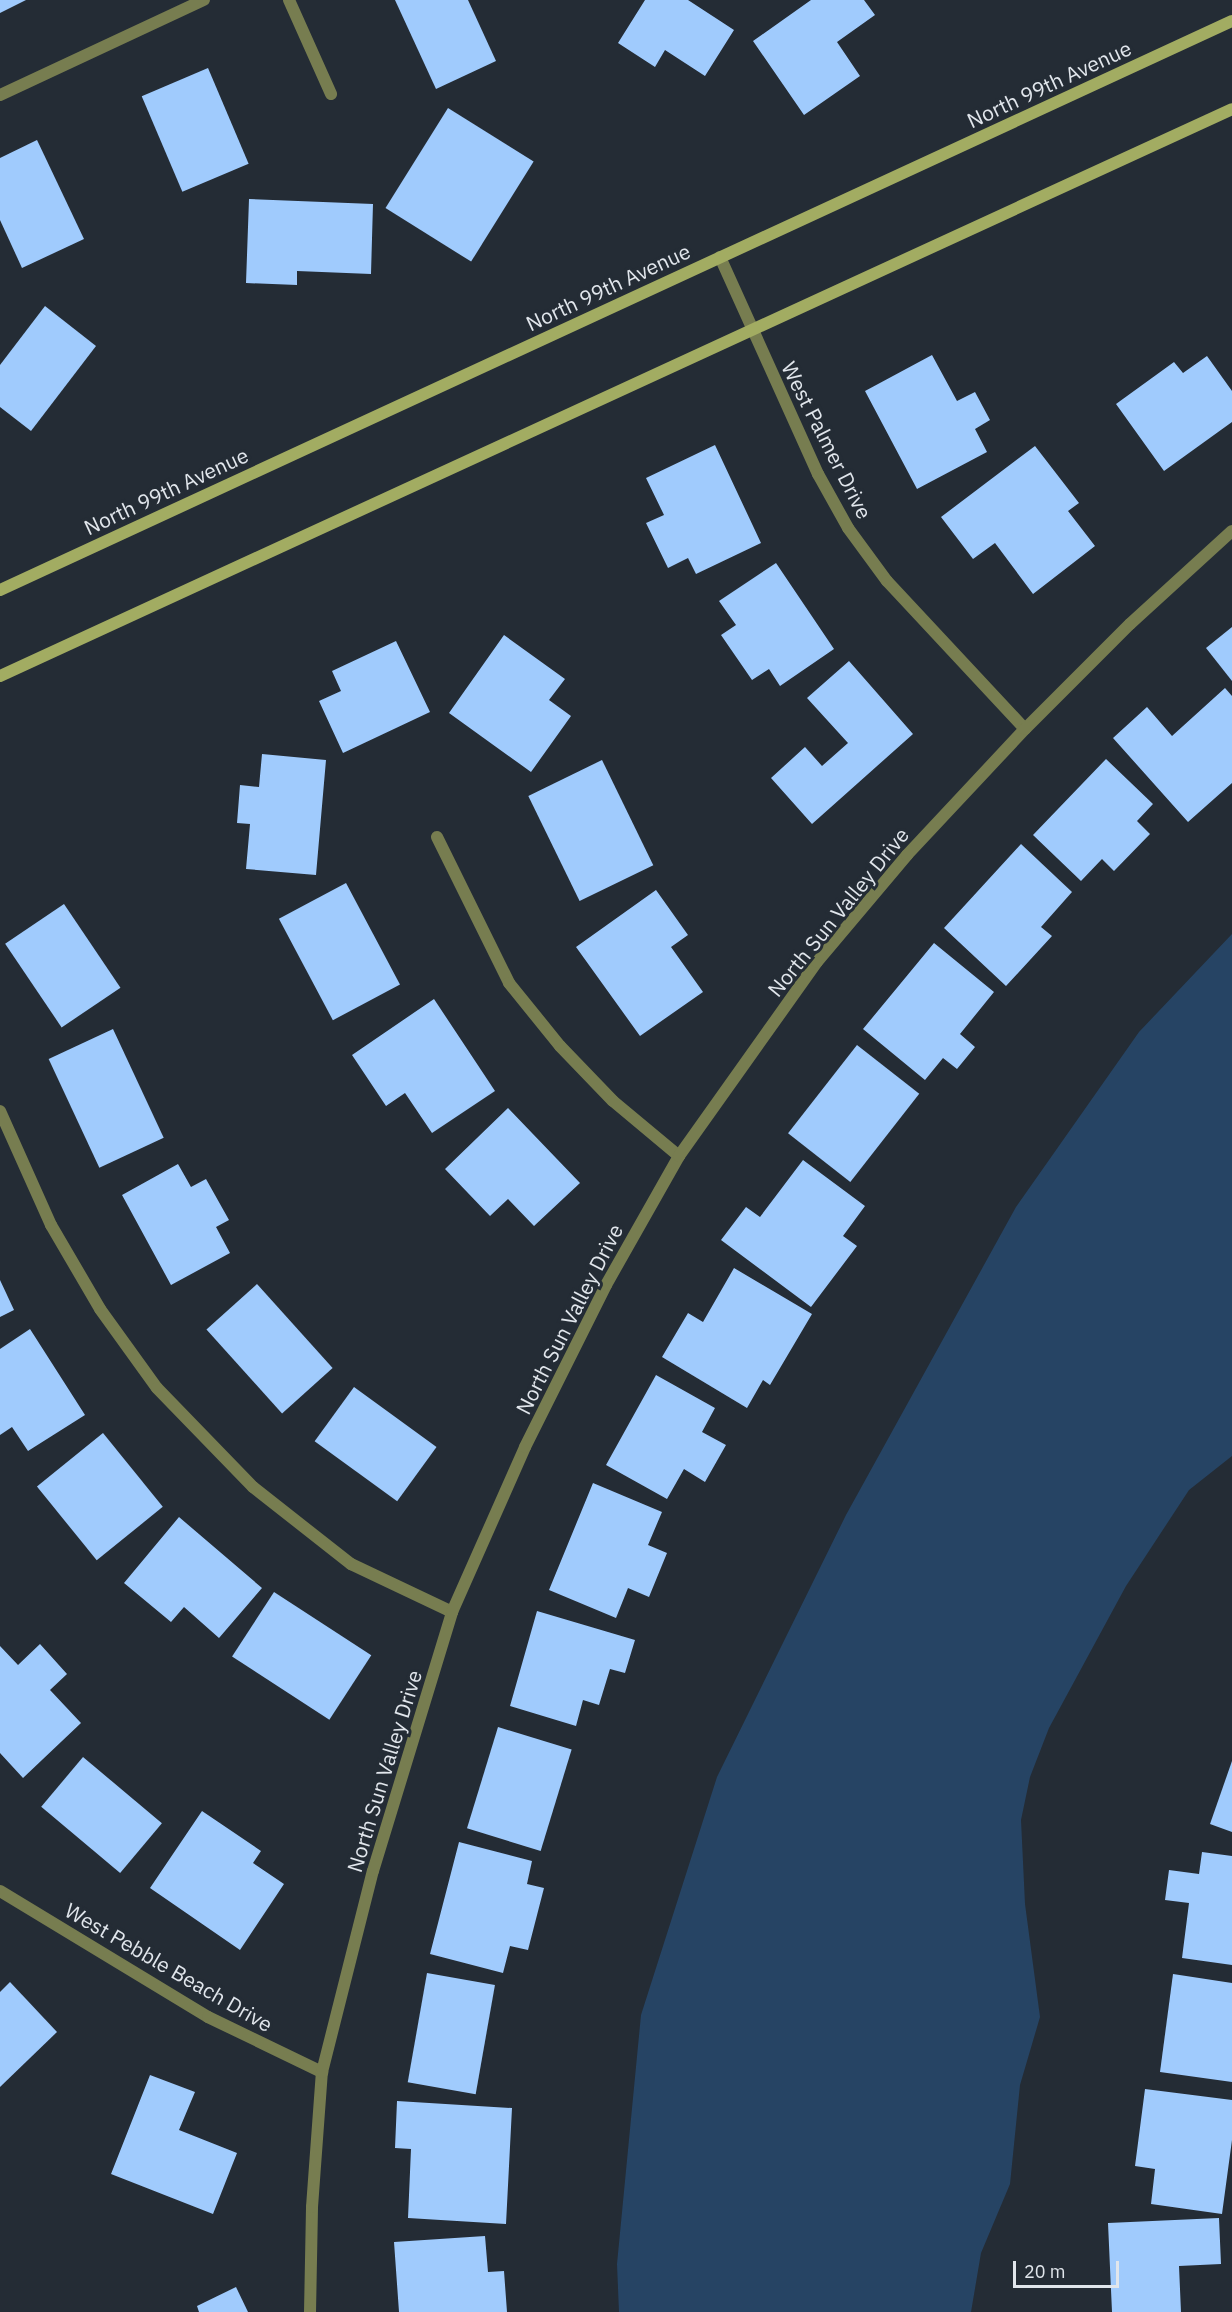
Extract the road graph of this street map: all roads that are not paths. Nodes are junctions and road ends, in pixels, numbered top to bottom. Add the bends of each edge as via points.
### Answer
1 (204, 0) edge
2 (289, 0) edge
3 (1232, 21) edge
4 (331, 94) dead end
5 (0, 95) edge
6 (1232, 109) edge
7 (720, 257) junction
8 (750, 329) junction
9 (1232, 531) edge
10 (0, 590) edge
11 (0, 676) edge
12 (1025, 729) junction
13 (437, 837) dead end
14 (0, 1111) edge
15 (679, 1156) junction
16 (452, 1612) junction
17 (0, 1891) edge
18 (322, 2072) junction
19 (310, 2312) edge

1 - 5 street
2 - 4 street
3 - 7 main road, North 99th Avenue
6 - 8 main road
7 - 8 street, West Palmer Drive
7 - 10 main road, North 99th Avenue
8 - 11 main road
8 - 12 street, West Palmer Drive via 818,474 848,528 887,581
9 - 12 street, North Sun Valley Drive via 1130,624
12 - 15 street, North Sun Valley Drive via 907,855 817,962
13 - 15 street via 508,982 590,1077
14 - 16 street via 51,1225 100,1309 157,1388 253,1487 351,1564
15 - 16 street, North Sun Valley Drive via 606,1285 535,1426
16 - 18 street, North Sun Valley Drive via 373,1871
17 - 18 street, West Pebble Beach Drive via 208,2017
18 - 19 street, North Sun Valley Drive via 312,2207

